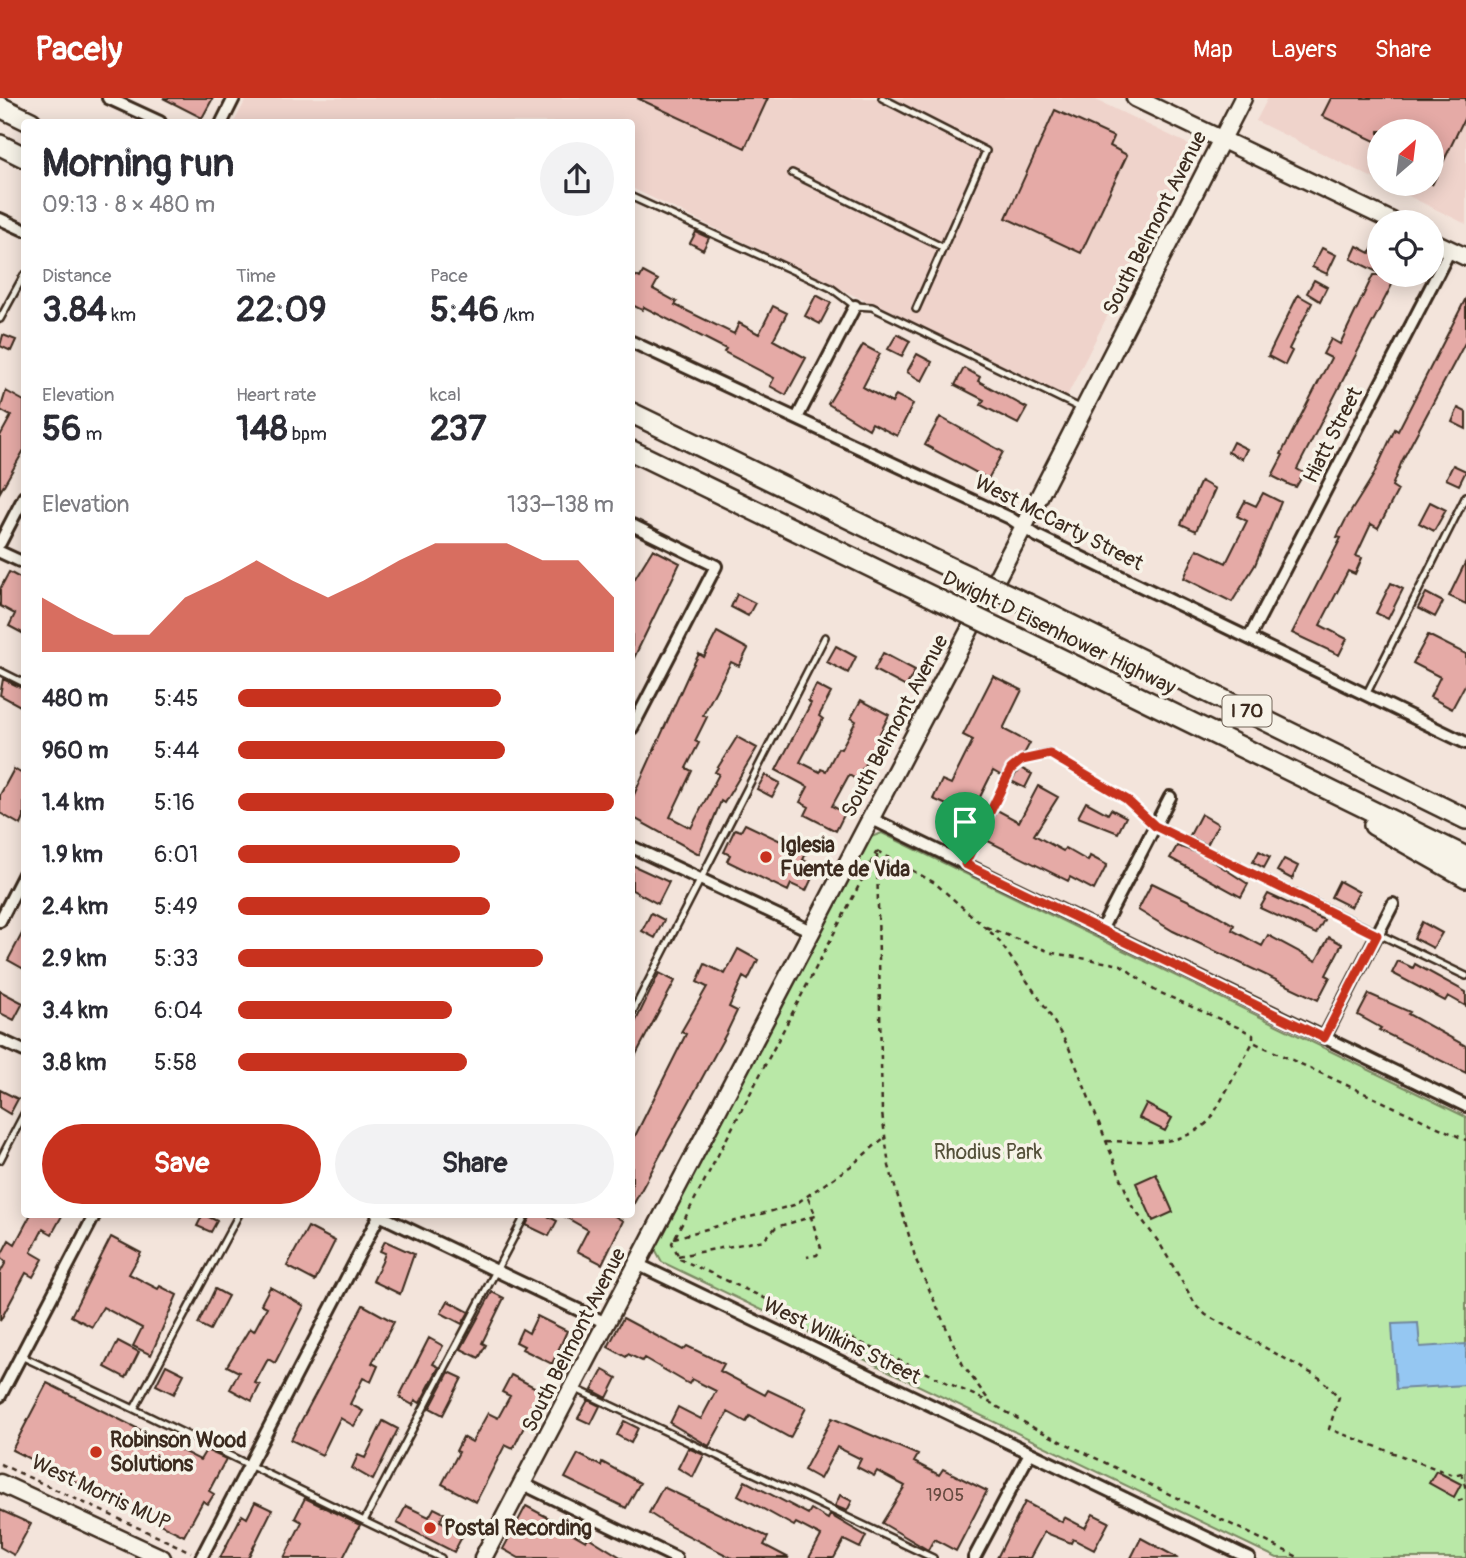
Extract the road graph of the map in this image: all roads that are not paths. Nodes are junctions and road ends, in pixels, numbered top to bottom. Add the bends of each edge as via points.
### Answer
1 (234, 98) edge
2 (882, 98) edge
3 (1135, 98) edge
4 (1244, 98) edge
5 (114, 99) edge
6 (0, 107) edge
7 (25, 119) edge
8 (154, 119) edge
9 (224, 119) edge
10 (1222, 139) junction
11 (0, 145) edge
12 (21, 156) edge
13 (792, 173) dead end
14 (635, 198) edge
15 (1369, 210) edge
16 (0, 219) edge
17 (21, 229) edge
18 (1444, 247) edge
19 (944, 248) junction
20 (1450, 250) junction
21 (1466, 257) edge
22 (21, 280) edge
23 (855, 306) junction
24 (916, 309) dead end
25 (0, 319) edge
26 (635, 343) edge
27 (1083, 410) junction
28 (635, 414) edge
29 (797, 418) junction
30 (635, 452) edge
31 (1466, 496) edge
32 (21, 503) edge
33 (635, 526) edge
34 (1023, 528) junction
35 (0, 543) edge
36 (0, 552) edge
37 (21, 562) edge
38 (825, 637) dead end
39 (1249, 638) junction
40 (0, 671) edge
41 (21, 682) edge
42 (1366, 695) junction
43 (635, 722) edge
44 (1206, 730) junction
45 (1466, 743) edge
46 (1170, 797) dead end
47 (870, 818) junction
48 (1466, 819) edge
49 (1155, 826) junction
50 (635, 848) edge
51 (1466, 857) edge
52 (965, 864) junction
53 (1466, 877) edge
54 (21, 879) edge
55 (701, 880) junction
56 (1393, 904) dead end
57 (1, 916) edge
58 (1101, 930) junction
59 (811, 931) junction
60 (1377, 935) junction
61 (1466, 976) edge
62 (635, 1007) edge
63 (1324, 1038) junction
64 (0, 1040) edge
65 (21, 1050) edge
66 (1466, 1106) edge
67 (21, 1120) edge
68 (0, 1160) edge
69 (93, 1218) edge
70 (237, 1218) edge
71 (377, 1218) edge
72 (385, 1218) edge
73 (524, 1218) edge
74 (637, 1264) junction
75 (496, 1271) junction
76 (606, 1323) junction
77 (21, 1356) junction
78 (573, 1387) junction
79 (0, 1396) edge
80 (134, 1409) junction
81 (1030, 1453) junction
82 (249, 1465) junction
83 (0, 1483) edge
84 (523, 1484) junction
85 (364, 1521) junction
86 (162, 1558) edge
87 (201, 1558) edge
88 (441, 1558) edge
89 (483, 1558) edge
90 (676, 1558) edge
91 (933, 1558) edge
92 (974, 1558) edge
93 (1249, 1558) edge

1 - 9 street
2 - 19 lane via 986,151
3 - 10 main road
4 - 10 main road, South Belmont Avenue
5 - 8 street
6 - 7 highway
10 - 15 main road
10 - 27 main road, South Belmont Avenue
11 - 12 highway
13 - 19 lane
14 - 23 lane via 831,288
16 - 17 street
18 - 20 main road
19 - 24 lane
20 - 21 main road
20 - 39 street, Hiatt Street
22 - 25 lane
23 - 27 lane via 872,307
23 - 29 street
26 - 29 street, West McCarty Street
27 - 34 main road, South Belmont Avenue
28 - 48 highway, Dwight D Eisenhower Highway / I 70, bridge
29 - 34 street, West McCarty Street
30 - 44 highway, Dwight D Eisenhower Highway / I 70, bridge
31 - 42 lane
32 - 35 street
33 - 43 street via 716,566
34 - 39 street, West McCarty Street
34 - 47 main road, South Belmont Avenue
36 - 37 street
38 - 55 lane
39 - 42 street, West McCarty Street
40 - 41 lane
42 - 45 street, West McCarty Street
44 - 51 highway, Dwight D Eisenhower Highway / I 70
44 - 53 highway
46 - 49 street
47 - 52 street
47 - 59 main road, South Belmont Avenue
49 - 52 lane via 1126,799 1050,754 1022,760 1011,769
49 - 58 street
49 - 60 lane
50 - 55 street
52 - 58 street
54 - 57 street
55 - 59 street
55 - 62 lane
56 - 60 street
58 - 63 street
59 - 74 main road, South Belmont Avenue
60 - 61 lane
60 - 63 street
63 - 66 street
64 - 65 street
67 - 68 lane
69 - 77 street
70 - 80 lane
71 - 82 street
72 - 75 street
73 - 75 lane
74 - 76 main road, South Belmont Avenue
74 - 81 street, West Wilkins Street
75 - 76 street
75 - 85 lane
76 - 78 main road, South Belmont Avenue
77 - 79 street
77 - 80 lane
78 - 84 main road, South Belmont Avenue
78 - 91 lane
80 - 82 lane
81 - 92 street
81 - 93 street, West Wilkins Street
82 - 85 lane
82 - 87 street
83 - 86 main road
84 - 89 main road, South Belmont Avenue
84 - 90 street
85 - 88 lane

